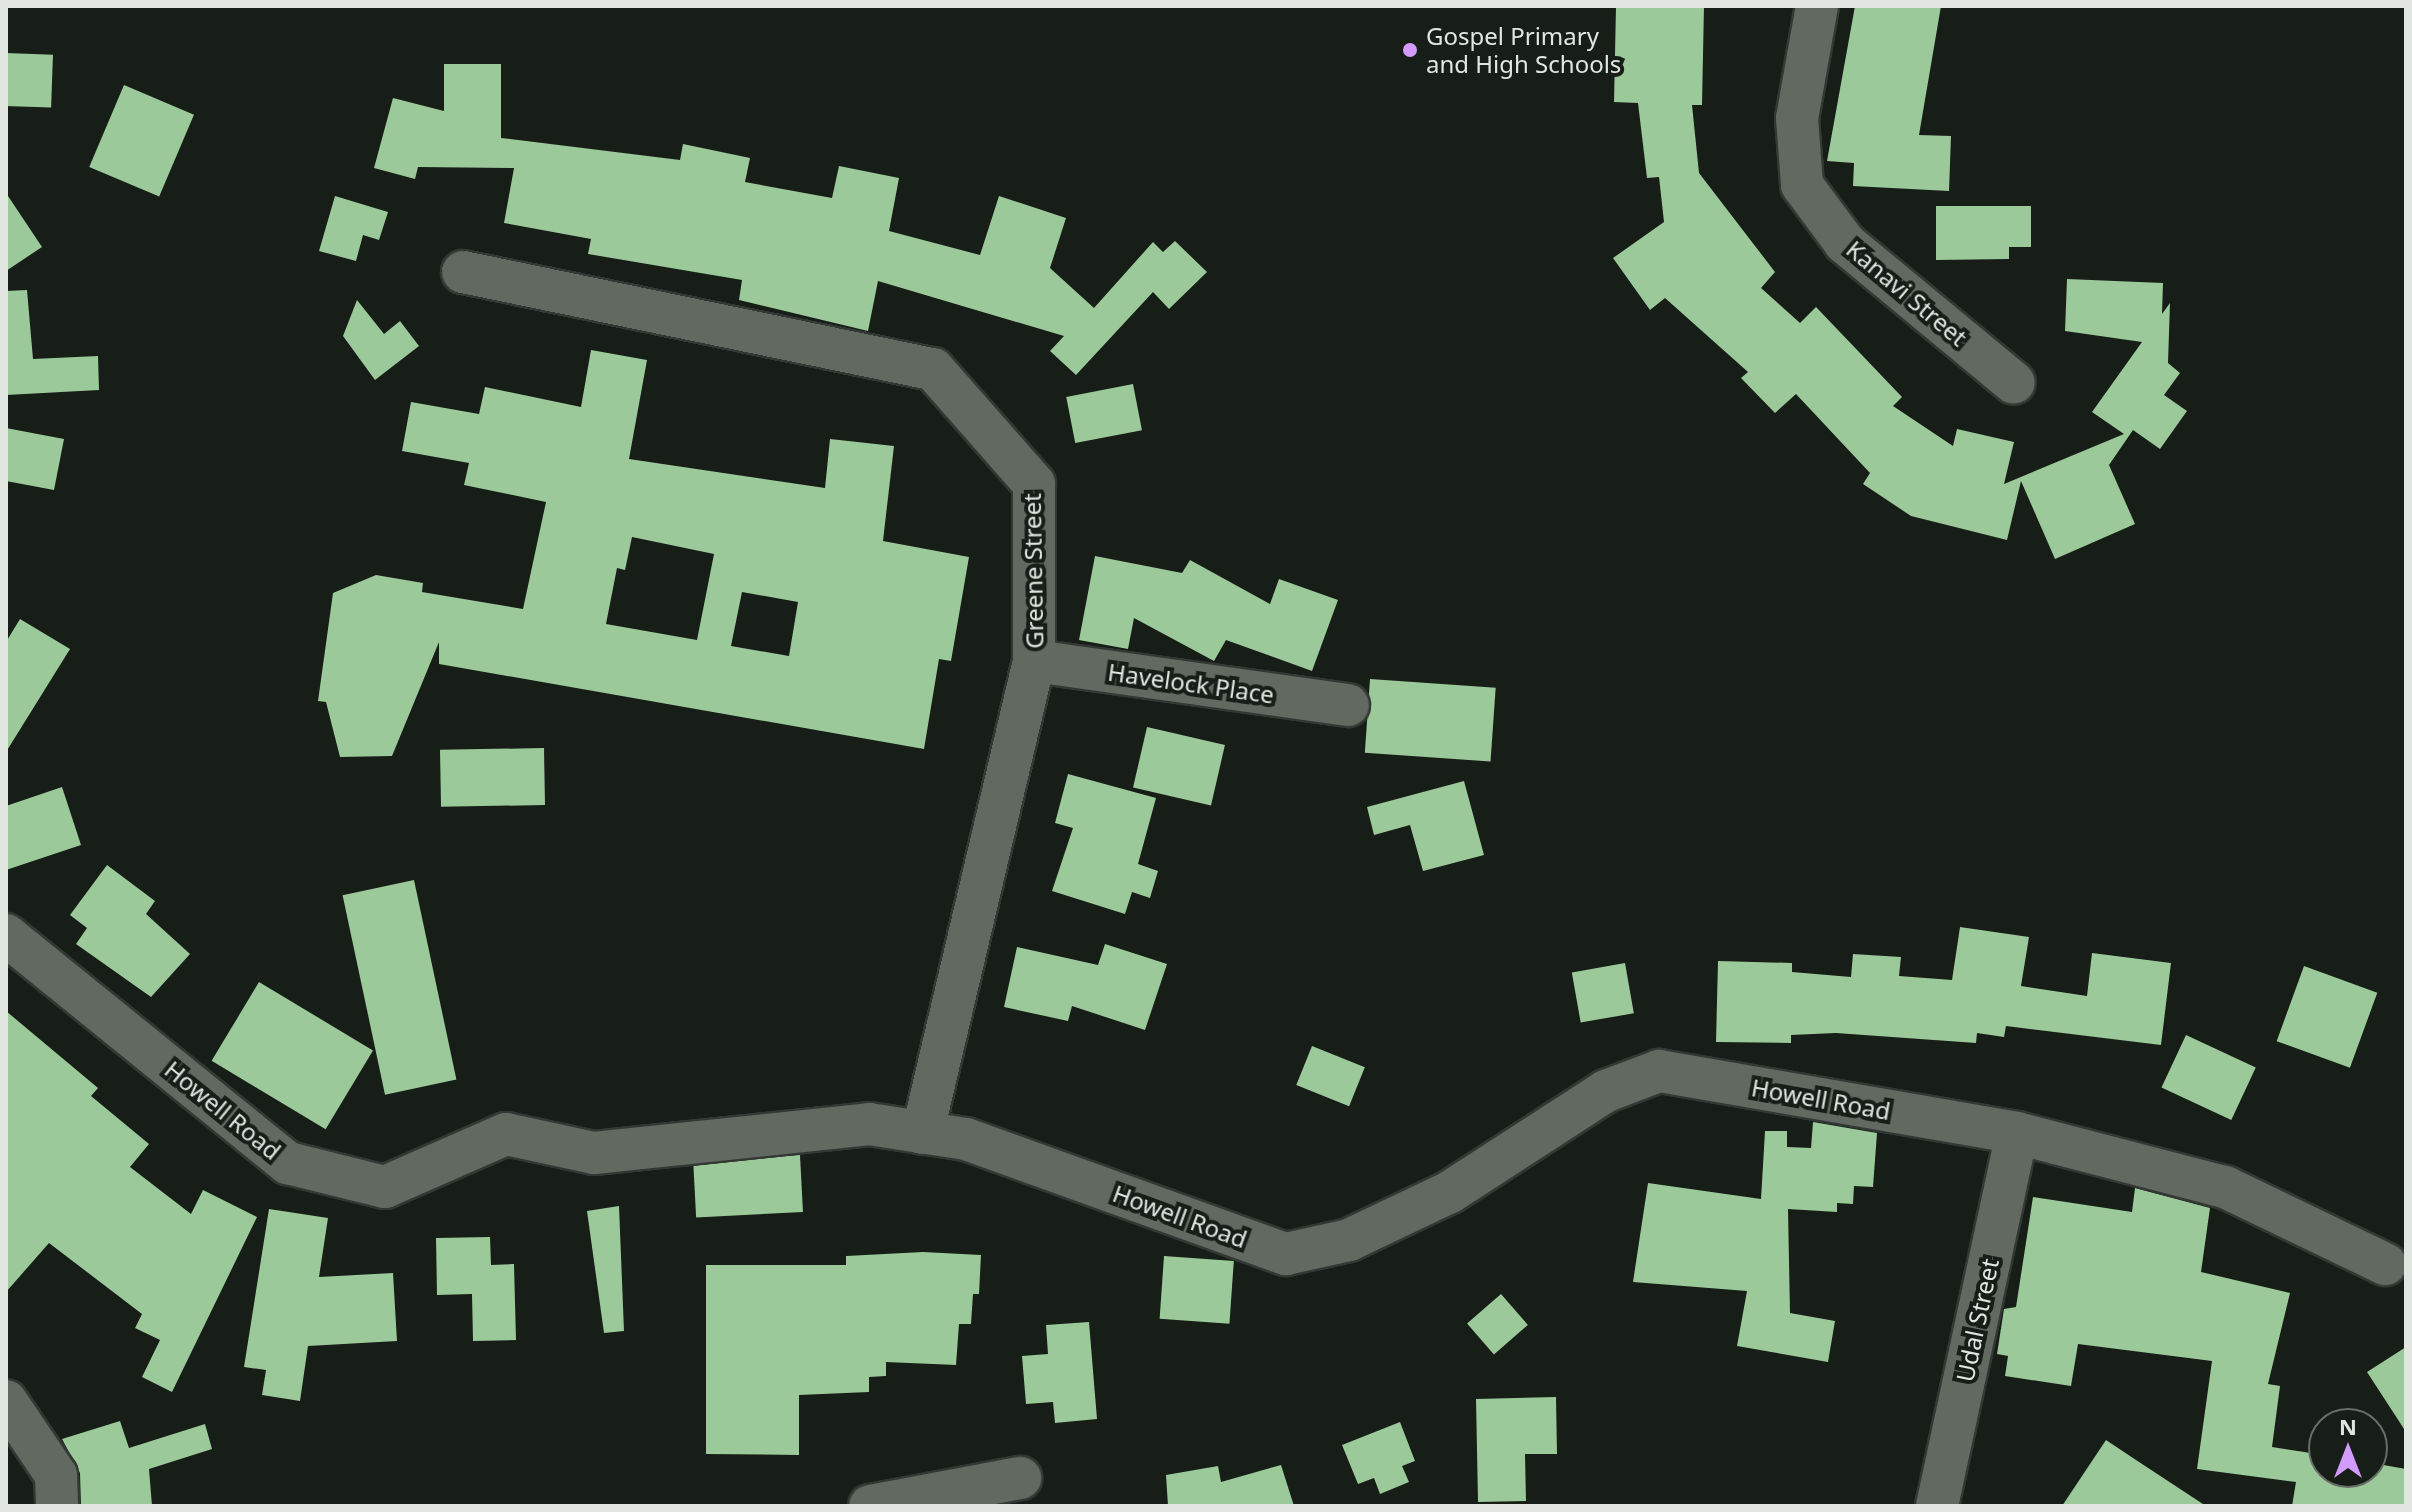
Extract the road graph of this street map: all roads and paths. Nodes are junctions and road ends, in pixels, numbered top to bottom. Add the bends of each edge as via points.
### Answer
1 (1817, 6) edge
2 (463, 272) dead end
3 (2014, 383) dead end
4 (1034, 661) junction
5 (1348, 705) dead end
6 (8, 940) edge
7 (922, 1133) junction
8 (2017, 1133) junction
9 (2385, 1264) dead end
10 (6, 1401) edge
11 (1020, 1478) dead end
12 (57, 1506) edge
13 (870, 1506) edge
14 (1937, 1506) edge

1 - 3 street, Kanavi Street via 1797,118 1802,185 1845,243
2 - 4 street, Greene Street via 933,369 1034,484
4 - 5 street, Havelock Place
4 - 7 street, Greene Street
6 - 7 street, Howell Road via 288,1163 385,1187 506,1134 594,1153 869,1124
7 - 8 street, Howell Road via 966,1139 1286,1254 1349,1240 1450,1192 1606,1091 1659,1071
8 - 9 street, Howell Road via 2225,1187
8 - 14 street, Udal Street
10 - 12 street via 56,1475
11 - 13 street

